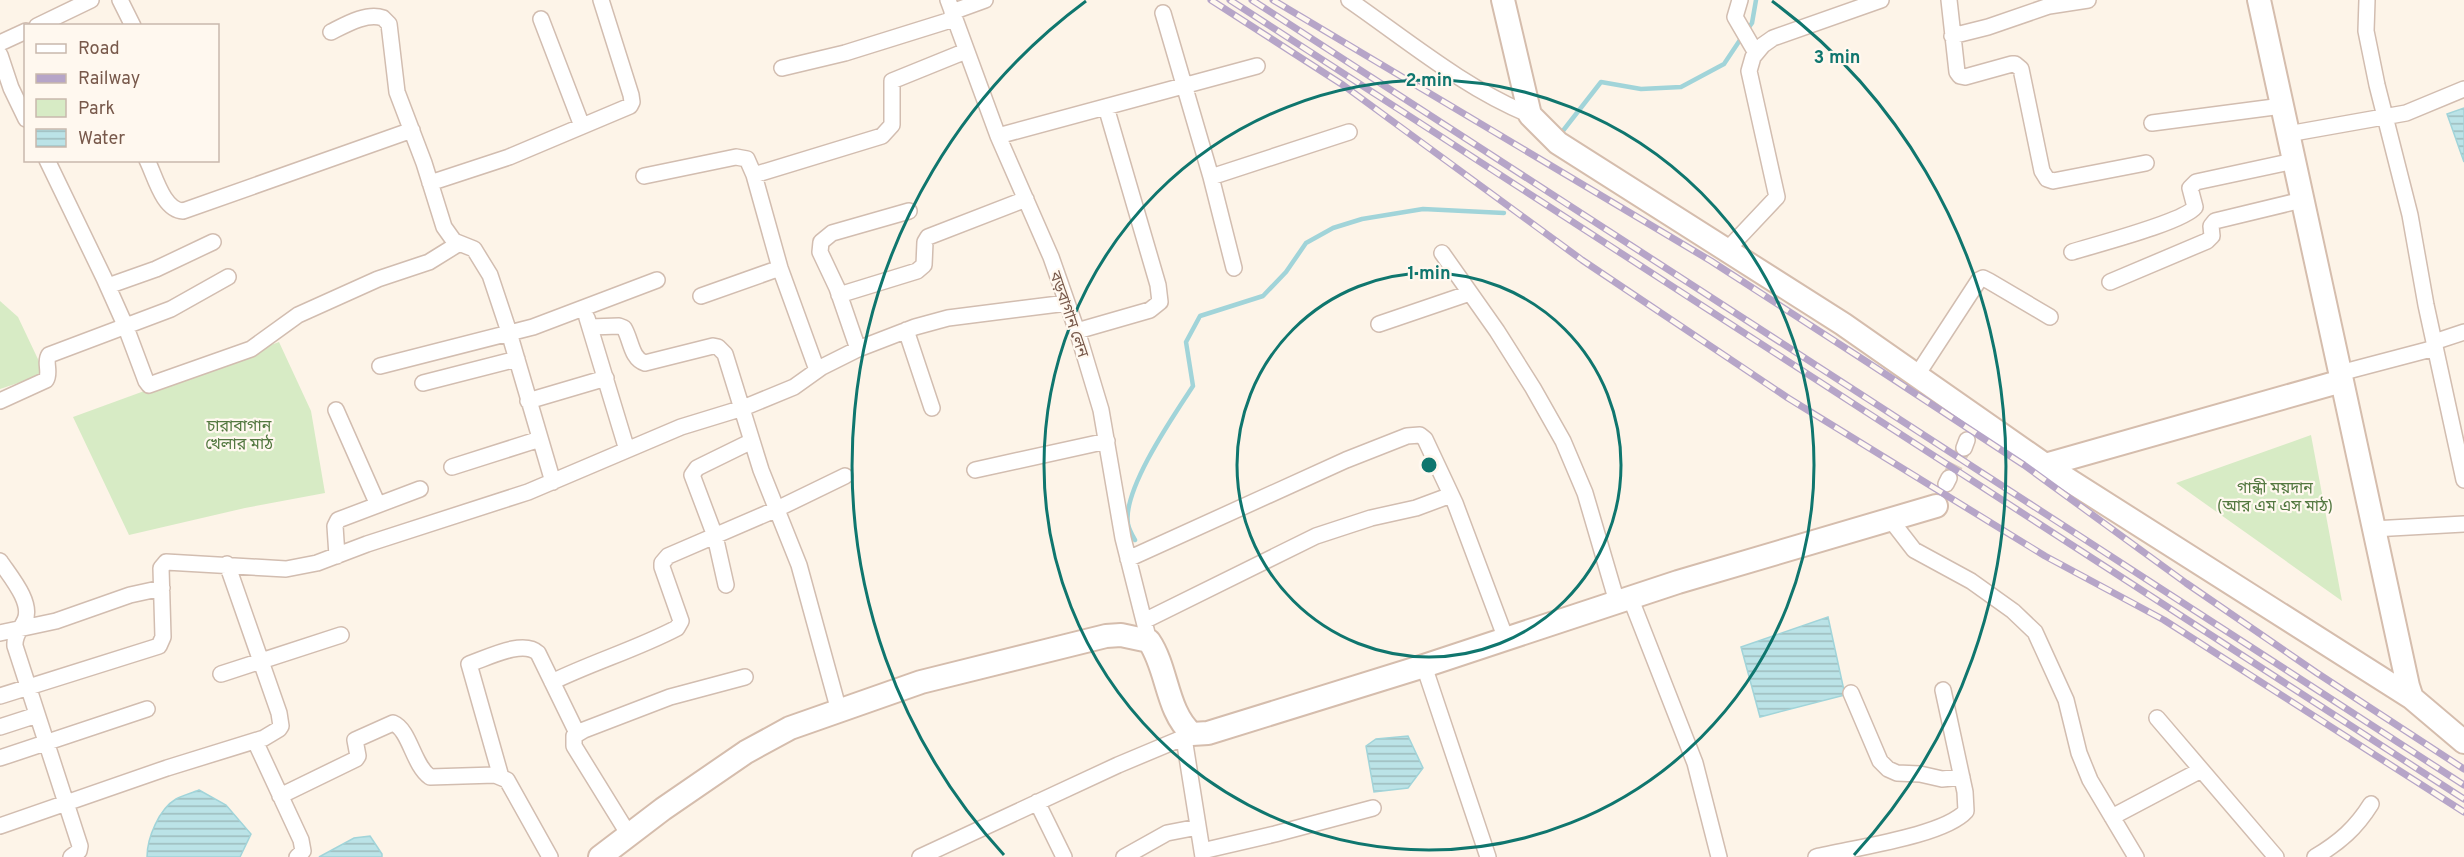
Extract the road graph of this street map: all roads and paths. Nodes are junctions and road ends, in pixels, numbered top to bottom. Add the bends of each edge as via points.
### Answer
1 (91, 0) edge
2 (120, 0) edge
3 (601, 0) edge
4 (986, 0) edge
5 (1348, 0) edge
6 (1503, 0) edge
7 (1740, 0) edge
8 (1881, 0) edge
9 (1949, 0) edge
10 (2088, 0) edge
11 (2259, 0) edge
12 (2367, 0) edge
13 (951, 10) edge
14 (1163, 13) dead end
15 (541, 19) dead end
16 (41, 24) edge
17 (132, 24) edge
18 (24, 32) edge
19 (330, 32) dead end
20 (1952, 36) junction
21 (0, 43) edge
22 (966, 51) junction
23 (1756, 53) junction
24 (0, 55) edge
25 (1257, 66) dead end
26 (782, 68) dead end
27 (1184, 85) junction
28 (2464, 89) edge
29 (1106, 106) junction
30 (2282, 106) junction
31 (24, 115) edge
32 (1530, 115) junction
33 (2383, 115) junction
34 (2152, 123) dead end
35 (582, 126) junction
36 (412, 130) junction
37 (1349, 132) dead end
38 (2288, 134) junction
39 (998, 136) junction
40 (2294, 161) junction
41 (53, 162) edge
42 (148, 162) edge
43 (2146, 163) dead end
44 (754, 175) junction
45 (644, 176) dead end
46 (1211, 177) junction
47 (430, 183) junction
48 (1026, 199) junction
49 (2302, 200) junction
50 (909, 211) dead end
51 (213, 242) dead end
52 (458, 244) junction
53 (1727, 250) junction
54 (2072, 252) dead end
55 (1442, 253) dead end
56 (780, 268) junction
57 (1234, 268) dead end
58 (228, 277) dead end
59 (657, 280) dead end
60 (2110, 282) dead end
61 (108, 286) junction
62 (1470, 293) junction
63 (839, 295) junction
64 (701, 296) dead end
65 (1067, 303) junction
66 (583, 307) junction
67 (2050, 317) dead end
68 (1379, 324) dead end
69 (125, 325) junction
70 (590, 327) junction
71 (906, 330) junction
72 (1077, 332) junction
73 (2464, 332) edge
74 (510, 333) junction
75 (2434, 345) junction
76 (858, 349) junction
77 (517, 359) junction
78 (380, 366) dead end
79 (817, 370) junction
80 (1917, 375) junction
81 (2341, 377) junction
82 (606, 378) junction
83 (423, 383) dead end
84 (0, 401) edge
85 (528, 401) junction
86 (743, 408) junction
87 (932, 408) dead end
88 (336, 410) dead end
89 (540, 440) junction
90 (752, 441) junction
91 (1107, 441) junction
92 (627, 450) junction
93 (2045, 465) junction
94 (452, 467) dead end
95 (975, 470) dead end
96 (845, 476) dead end
97 (2464, 480) edge
98 (553, 482) junction
99 (420, 489) dead end
100 (1451, 495) junction
101 (378, 505) junction
102 (1937, 505) dead end
103 (777, 509) junction
104 (1890, 519) junction
105 (2464, 524) edge
106 (2373, 529) junction
107 (715, 536) junction
108 (337, 556) junction
109 (1128, 560) junction
110 (0, 561) edge
111 (226, 564) junction
112 (726, 585) dead end
113 (162, 588) junction
114 (1624, 599) junction
115 (20, 629) junction
116 (1146, 631) junction
117 (0, 633) edge
118 (341, 635) dead end
119 (1506, 639) junction
120 (261, 661) junction
121 (1424, 666) junction
122 (221, 674) dead end
123 (745, 677) dead end
124 (552, 682) junction
125 (28, 686) junction
126 (1943, 690) dead end
127 (1851, 693) dead end
128 (0, 696) edge
129 (2412, 698) junction
130 (147, 709) dead end
131 (839, 711) junction
132 (38, 714) junction
133 (2157, 718) dead end
134 (0, 727) edge
135 (578, 734) junction
136 (1188, 736) junction
137 (2461, 736) edge
138 (255, 741) junction
139 (47, 744) junction
140 (0, 758) edge
141 (2201, 770) junction
142 (501, 777) junction
143 (1962, 777) junction
144 (280, 796) junction
145 (1038, 802) junction
146 (66, 803) junction
147 (2371, 804) dead end
148 (1373, 808) dead end
149 (2112, 817) junction
150 (0, 826) edge
151 (1198, 827) junction
152 (629, 835) junction
153 (1202, 854) edge
154 (71, 857) edge
155 (297, 857) edge
156 (550, 857) edge
157 (600, 857) edge
158 (920, 857) edge
159 (1064, 857) edge
160 (1124, 857) edge
161 (1488, 857) edge
162 (1719, 857) edge
163 (1816, 857) edge
164 (2136, 857) edge
165 (2276, 857) edge
166 (2315, 857) edge

1 - 16 street
2 - 17 street
3 - 35 street via 632,102 625,110
4 - 13 street
5 - 32 street via 1459,77
6 - 32 street
7 - 23 street via 1735,17
8 - 23 street via 1784,33
9 - 20 street
10 - 20 street via 2049,6
11 - 30 street
12 - 33 street via 2366,31
13 - 22 street, বড়বাগান লেন
13 - 26 street via 845,53
14 - 27 street
15 - 35 street
18 - 21 street
19 - 36 street via 371,16 387,20 397,92
20 - 43 street via 1960,76 2012,64 2021,69 2042,171 2047,179
22 - 39 street, বড়বাগান লেন
22 - 44 street via 892,81 892,125 882,136
23 - 53 street via 1749,71 1777,198
24 - 31 street
25 - 27 street
27 - 29 street
27 - 46 street
28 - 33 street via 2406,113
29 - 39 street
29 - 72 street via 1160,302 1150,310
30 - 34 street
30 - 38 street
32 - 53 street via 1558,143
33 - 38 street
33 - 75 street via 2410,215
35 - 47 street via 509,157
36 - 42 street via 183,211 169,204
36 - 47 street
37 - 46 street
38 - 40 street
39 - 48 street, বড়বাগান লেন
40 - 49 street
40 - 54 street via 2196,182 2190,189 2194,207 2190,212
41 - 61 street
44 - 45 street via 747,159 736,157
44 - 56 street
46 - 57 street
47 - 52 street via 444,227
48 - 63 street via 928,237 924,265 917,271
48 - 65 street, বড়বাগান লেন
49 - 60 street via 2215,221 2207,241
49 - 81 street
50 - 63 street via 832,234 821,242 820,252
51 - 61 street
52 - 69 street via 429,262 378,279 298,315 251,349 152,385 146,381
52 - 74 street via 479,255
53 - 80 street
55 - 62 street
56 - 64 street
56 - 79 street
58 - 69 street via 189,300
59 - 66 street
61 - 69 street
62 - 68 street
62 - 114 street via 1533,388 1577,470
63 - 76 street
65 - 71 street via 948,318
65 - 72 street, বড়বাগান লেন
66 - 70 street
66 - 74 street
67 - 80 street via 1989,281 1978,279
69 - 84 street via 50,355 46,380
70 - 82 street
70 - 86 street via 624,328 636,357 645,363 718,347 726,354
71 - 76 street
71 - 87 street
72 - 91 street, বড়বাগান লেন
73 - 75 street
74 - 77 street
74 - 78 street
75 - 81 street
75 - 97 street
76 - 79 street
77 - 83 street
77 - 85 street
79 - 86 street via 794,387
80 - 93 street
81 - 93 street
81 - 106 street
82 - 85 street
82 - 92 street
85 - 89 street
86 - 90 street
86 - 92 street via 681,427
88 - 101 street
89 - 94 street
89 - 98 street
90 - 103 street
90 - 107 street via 694,472 693,480
91 - 95 street
91 - 109 street, বড়বাগান লেন
92 - 98 street
93 - 129 street
96 - 103 street
98 - 108 street
99 - 101 street
100 - 109 street via 1425,439 1415,434 1326,469
100 - 116 street via 1316,536
100 - 119 street
101 - 108 street via 336,523
102 - 104 street
103 - 107 street
103 - 131 street via 798,565
104 - 114 street
104 - 149 street via 1914,550 1971,581 2035,632 2066,700 2090,780
105 - 106 street
106 - 129 street
107 - 112 street
107 - 124 street via 668,556 662,563 681,621 677,628
108 - 111 street via 286,569
109 - 116 street, বড়বাগান লেন
110 - 115 street via 26,605 26,618
111 - 113 street via 166,562 161,568
111 - 120 street
113 - 115 street
113 - 125 street via 164,637 159,646
114 - 119 street
114 - 162 street via 1695,763
115 - 117 street
115 - 125 street via 14,643
116 - 131 street via 1106,636 921,682
116 - 136 street
118 - 120 street
119 - 121 street
120 - 122 street
120 - 138 street via 281,726
121 - 136 street
121 - 161 street
123 - 135 street via 670,697
124 - 135 street
124 - 142 street via 538,653 528,647 469,664
125 - 128 street
125 - 132 street
126 - 143 street
127 - 143 street via 1880,761 1888,769 1931,778
129 - 137 street
130 - 139 street
131 - 152 street via 760,743
132 - 134 street
132 - 139 street
133 - 141 street
135 - 152 street via 572,739 574,746
136 - 145 street
136 - 151 street
138 - 144 street
138 - 146 street
139 - 140 street
139 - 146 street
141 - 149 street
141 - 165 street
142 - 144 street via 430,777 422,771 401,728 393,723 355,740 356,759
142 - 156 street via 512,786
143 - 163 street via 1966,811 1954,822 1898,840
144 - 155 street via 303,847
145 - 158 street
145 - 159 street
146 - 150 street
146 - 154 street via 81,846
147 - 166 street via 2346,837
148 - 153 street
149 - 164 street
151 - 153 street
151 - 160 street via 1167,833
152 - 157 street

